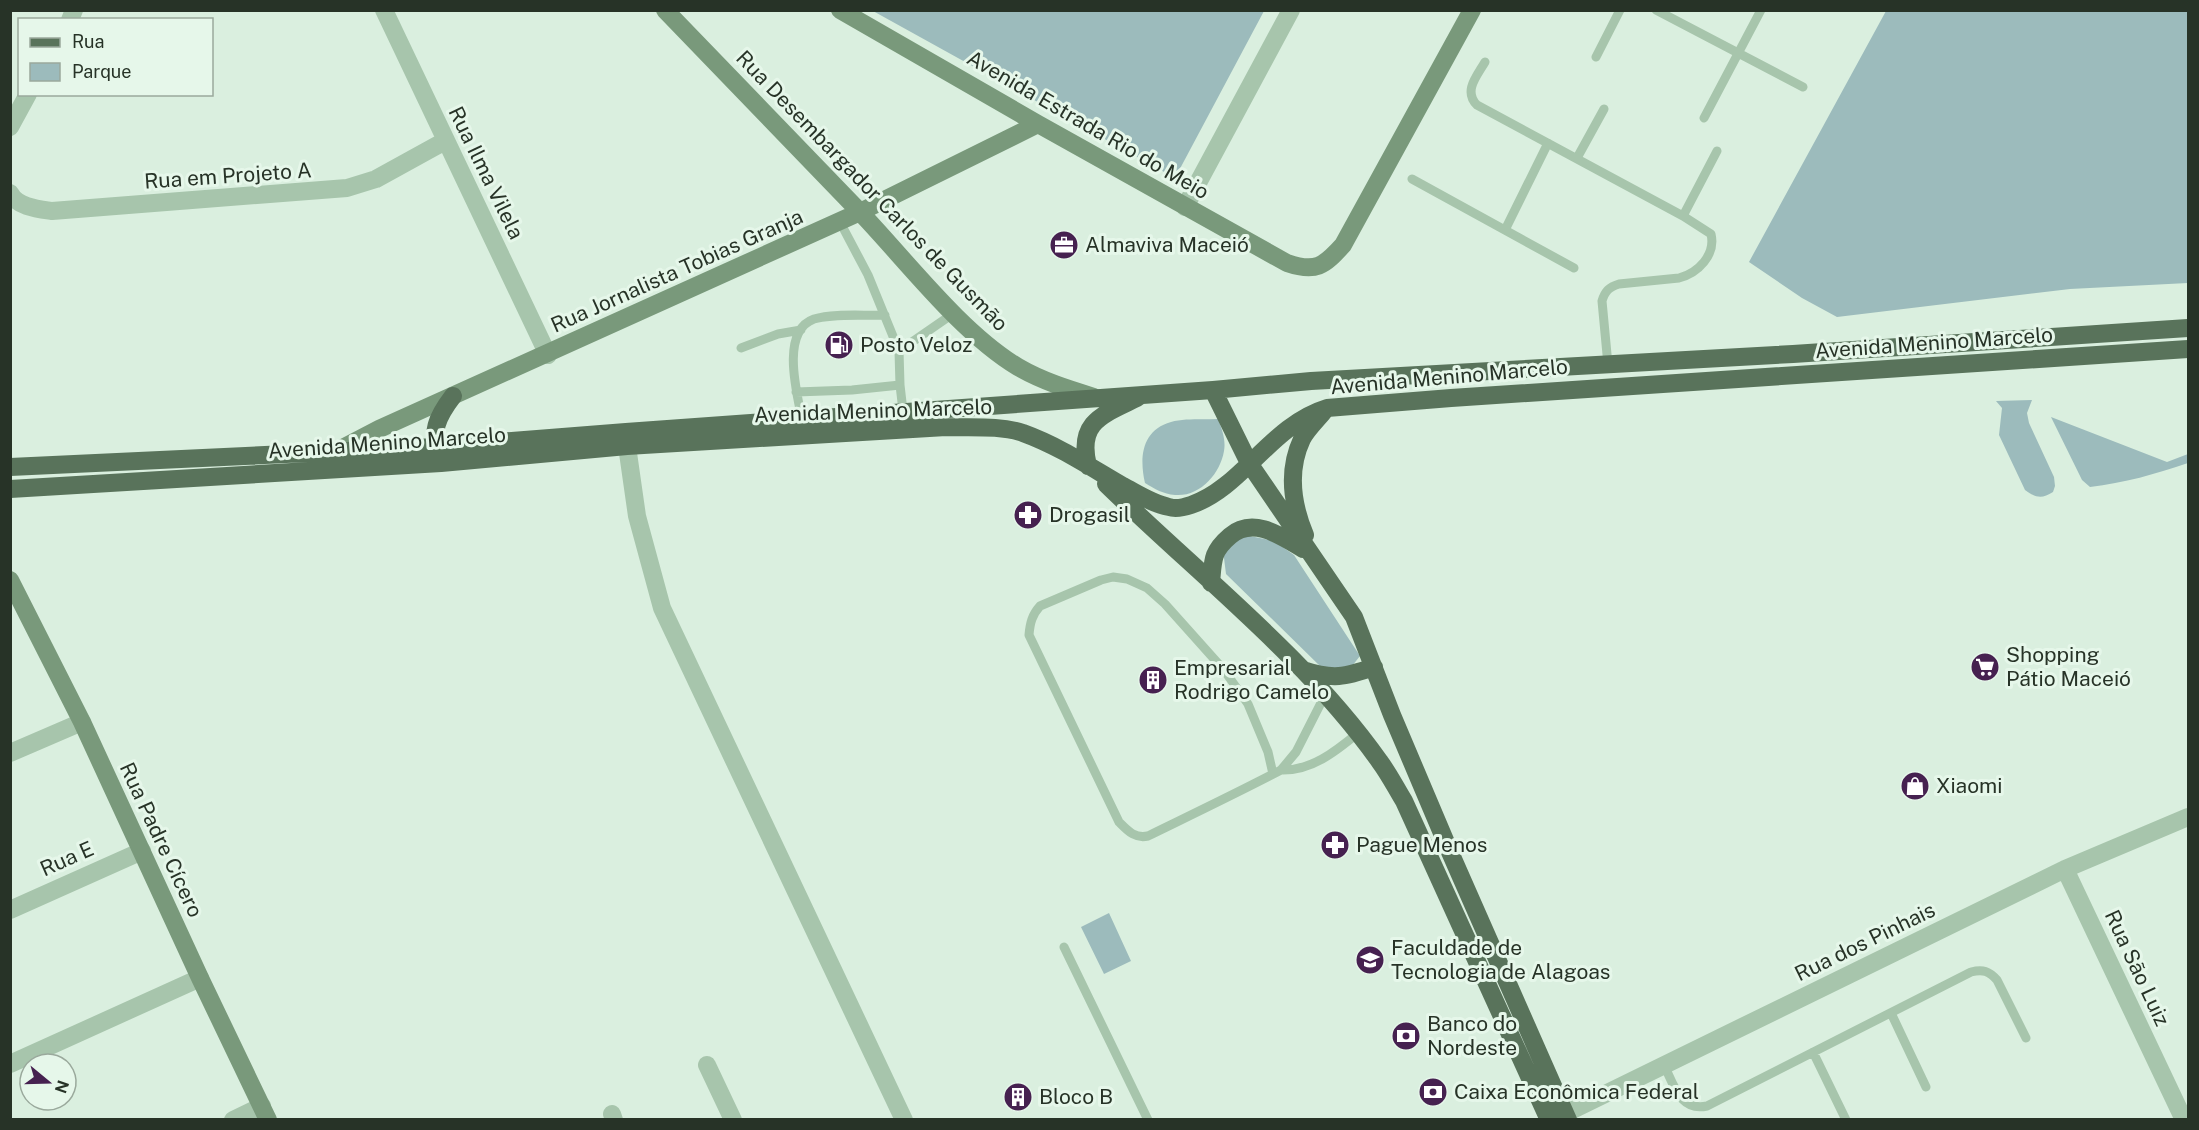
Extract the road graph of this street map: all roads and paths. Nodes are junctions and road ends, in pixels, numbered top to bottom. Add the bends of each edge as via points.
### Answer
1 (384, 10) edge
2 (665, 10) edge
3 (840, 10) edge
4 (1291, 10) edge
5 (1620, 10) edge
6 (1656, 10) edge
7 (1761, 10) edge
8 (1471, 11) edge
9 (1738, 54) junction
10 (1596, 57) dead end
11 (1485, 62) dead end
12 (1803, 87) dead end
13 (27, 96) edge
14 (1604, 109) dead end
15 (1704, 118) dead end
16 (1038, 124) junction
17 (10, 127) edge
18 (445, 141) junction
19 (1548, 143) junction
20 (1717, 151) dead end
21 (1577, 158) junction
22 (1412, 179) dead end
23 (10, 193) edge
24 (1185, 207) junction
25 (860, 212) junction
26 (1683, 216) junction
27 (840, 222) junction
28 (1505, 230) junction
29 (1574, 268) dead end
30 (954, 313) junction
31 (885, 315) junction
32 (2188, 328) edge
33 (801, 330) junction
34 (741, 348) dead end
35 (2188, 349) edge
36 (899, 351) junction
37 (548, 355) junction
38 (1608, 365) junction
39 (900, 385) junction
40 (1213, 390) junction
41 (796, 392) junction
42 (1144, 395) junction
43 (453, 396) junction
44 (1094, 398) junction
45 (1327, 408) junction
46 (903, 411) junction
47 (802, 419) junction
48 (627, 446) junction
49 (332, 453) junction
50 (438, 455) junction
51 (1249, 463) junction
52 (1088, 466) junction
53 (10, 467) edge
54 (10, 489) edge
55 (1313, 560) junction
56 (10, 580) edge
57 (1211, 583) junction
58 (16, 605) edge
59 (1374, 667) junction
60 (1302, 670) junction
61 (1325, 695) junction
62 (82, 722) junction
63 (1358, 733) junction
64 (10, 753) edge
65 (1277, 772) junction
66 (2188, 817) edge
67 (142, 851) junction
68 (2065, 869) junction
69 (10, 910) edge
70 (1064, 947) dead end
71 (200, 978) junction
72 (1891, 1013) junction
73 (2026, 1038) dead end
74 (1813, 1052) junction
75 (10, 1064) edge
76 (707, 1065) dead end
77 (1664, 1065) junction
78 (1926, 1087) dead end
79 (265, 1113) edge
80 (1559, 1118) edge
81 (233, 1119) edge
82 (733, 1119) edge
83 (904, 1119) edge
84 (1148, 1119) edge
85 (1846, 1119) edge
86 (2184, 1119) edge

1 - 18 street, Rua Ilma Vilela
2 - 25 street, Rua Desembargador Carlos de Gusmão
3 - 16 street, Avenida Estrada Rio do Meio
4 - 24 street
5 - 10 lane
6 - 9 lane
7 - 9 lane
8 - 24 street, Avenida Estrada Rio do Meio via 1343,244 1330,259 1317,267 1287,263
9 - 12 lane
9 - 15 lane
11 - 19 lane via 1472,86 1472,100
13 - 17 street
14 - 21 lane
16 - 24 street, Avenida Estrada Rio do Meio
16 - 25 street, Rua Jornalista Tobias Granja
18 - 23 street, Rua em Projeto A via 376,179 337,189 52,211 27,207
18 - 37 street, Rua Ilma Vilela
19 - 21 lane
19 - 28 lane
20 - 26 lane
21 - 26 lane
22 - 28 lane
25 - 27 street, Rua Jornalista Tobias Granja
25 - 30 street, Rua Desembargador Carlos de Gusmão
26 - 38 lane via 1711,234 1711,250 1689,275 1611,286 1602,301
27 - 31 lane
27 - 37 street, Rua Jornalista Tobias Granja
28 - 29 lane
30 - 36 lane
30 - 44 street, Rua Desembargador Carlos de Gusmão via 1018,367
31 - 33 lane via 813,320
31 - 36 lane
32 - 38 main road, Avenida Menino Marcelo
33 - 34 lane
33 - 41 lane via 792,355
35 - 45 main road, Avenida Menino Marcelo
36 - 39 lane
37 - 43 street, Rua Jornalista Tobias Granja
38 - 40 main road, Avenida Menino Marcelo
39 - 41 lane
39 - 46 lane
40 - 42 main road, Avenida Menino Marcelo
40 - 51 main road
41 - 47 lane
42 - 44 main road, Avenida Menino Marcelo
42 - 52 main road via 1104,415 1089,428 1084,450
43 - 49 street, Rua Jornalista Tobias Granja
43 - 50 main road via 435,425
44 - 46 main road, Avenida Menino Marcelo
45 - 51 main road, Avenida Menino Marcelo via 1295,422
45 - 55 main road via 1303,437 1292,475 1293,500
46 - 47 main road, Avenida Menino Marcelo
47 - 50 main road, Avenida Menino Marcelo
48 - 50 main road, Avenida Menino Marcelo
48 - 52 main road, Avenida Menino Marcelo via 935,427 996,428 1052,444
48 - 83 street via 637,516 662,608
49 - 50 main road, Avenida Menino Marcelo
49 - 53 main road, Avenida Menino Marcelo
50 - 54 main road, Avenida Menino Marcelo
51 - 52 main road, Avenida Menino Marcelo via 1210,496 1190,506 1170,508
51 - 55 main road
52 - 57 main road
55 - 57 main road via 1276,533 1252,528 1235,532 1222,543 1215,555
55 - 59 main road via 1354,617
56 - 58 street, Rua Padre Cícero
57 - 60 main road
58 - 62 street, Rua Padre Cícero
59 - 60 main road via 1345,677 1324,677
59 - 80 main road
60 - 61 main road
61 - 63 main road
61 - 65 lane via 1296,752
62 - 64 street
62 - 67 street, Rua Padre Cícero
63 - 65 lane via 1308,767
63 - 80 main road via 1404,801
65 - 65 lane via 1148,836 1129,833 1119,822 1029,634 1034,614 1040,606 1113,577 1148,588 1224,670 1248,704
66 - 68 street, Rua dos Pinhais
67 - 69 street, Rua E
67 - 71 street, Rua Padre Cícero
68 - 77 street, Rua dos Pinhais
68 - 86 street, Rua São Luiz
70 - 84 lane
71 - 75 street
71 - 79 street, Rua Padre Cícero
72 - 73 lane via 1981,970 1997,980
72 - 74 lane
72 - 78 lane
74 - 77 lane via 1697,1108 1681,1098
74 - 85 lane
76 - 82 street
77 - 80 street, Rua dos Pinhais
79 - 81 street

